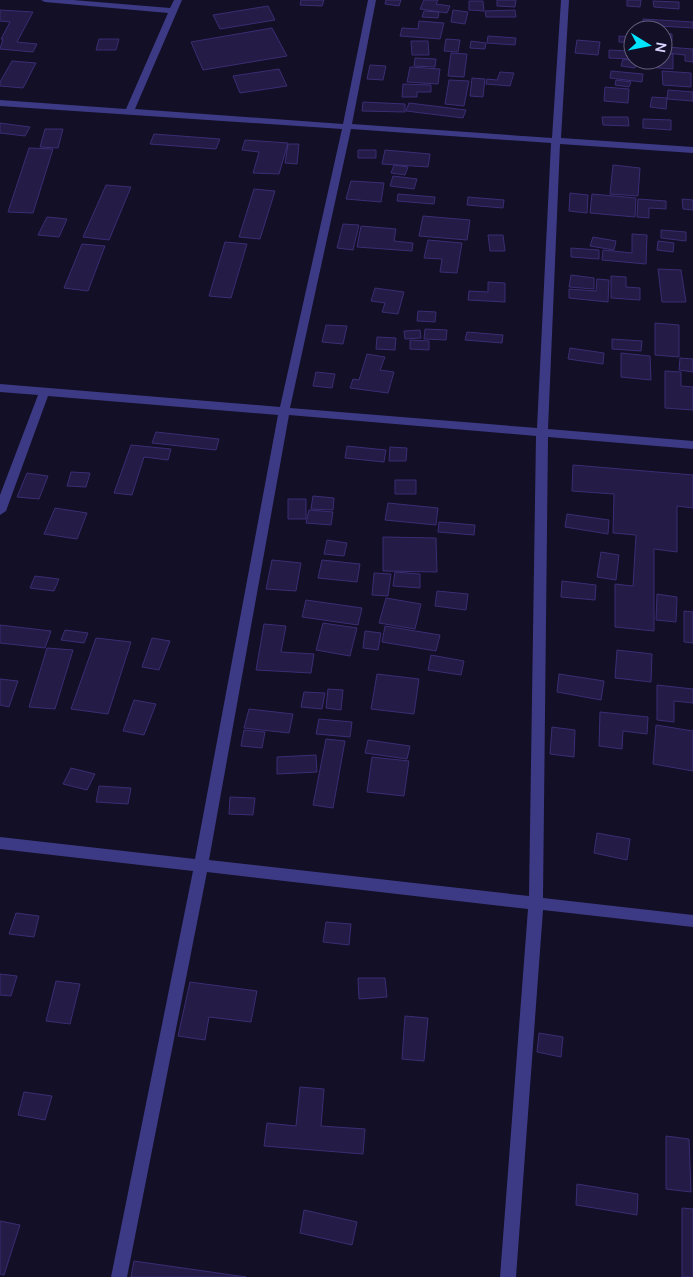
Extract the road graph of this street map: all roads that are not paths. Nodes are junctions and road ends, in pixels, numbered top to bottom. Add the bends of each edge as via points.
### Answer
1 (45, 0) edge
2 (178, 0) edge
3 (372, 0) edge
4 (565, 0) edge
5 (173, 11) junction
6 (0, 103) edge
7 (129, 112) junction
8 (347, 127) junction
9 (556, 141) junction
10 (693, 150) edge
11 (0, 388) edge
12 (44, 392) junction
13 (284, 412) junction
14 (542, 433) junction
15 (693, 445) edge
16 (0, 511) edge
17 (0, 843) edge
18 (201, 866) junction
19 (536, 904) junction
20 (693, 921) edge
21 (119, 1277) edge
22 (508, 1277) edge

1 - 5 street
2 - 5 street
3 - 8 street
4 - 9 street
5 - 7 street
6 - 7 street
7 - 8 street
8 - 9 street
8 - 13 street
9 - 10 street
9 - 14 street
11 - 12 street
12 - 13 street
12 - 16 street
13 - 14 street
13 - 18 street
14 - 15 street
14 - 19 street
17 - 18 street
18 - 19 street
18 - 21 street
19 - 20 street
19 - 22 street

